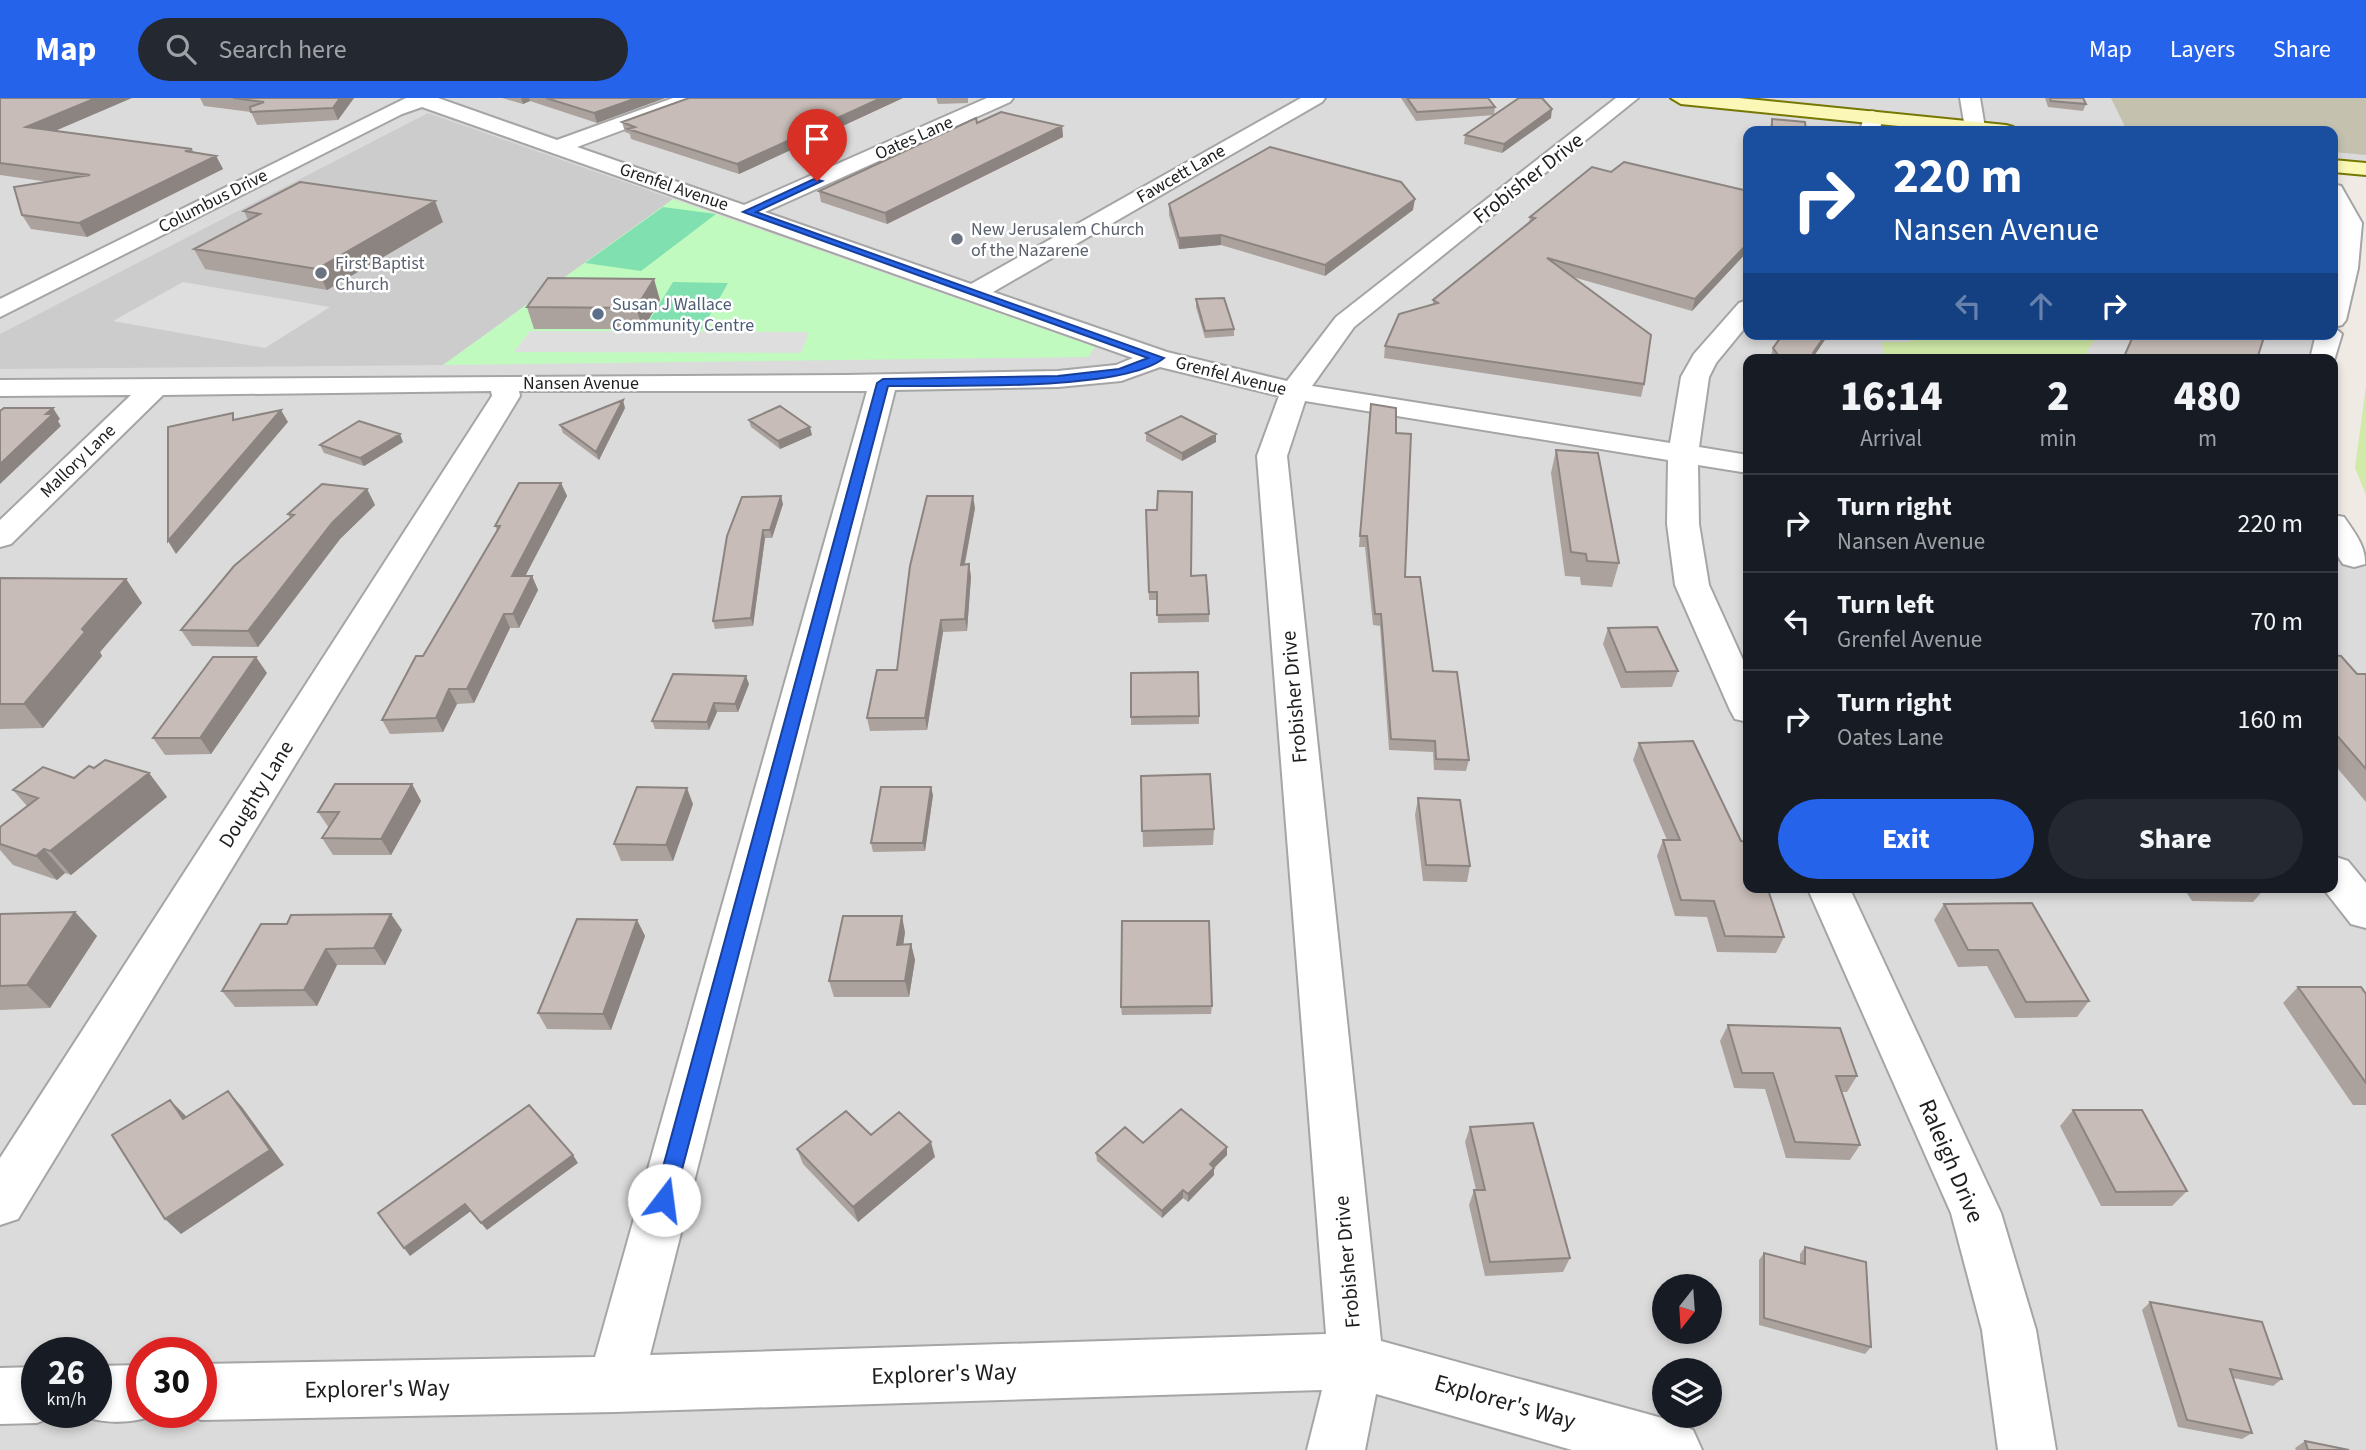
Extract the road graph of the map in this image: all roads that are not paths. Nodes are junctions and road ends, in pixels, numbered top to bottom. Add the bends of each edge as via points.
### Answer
1 (691, 98) edge
2 (1003, 98) edge
3 (1315, 98) edge
4 (1628, 98) edge
5 (1681, 98) edge
6 (1970, 98) edge
7 (422, 99) edge
8 (1871, 124) edge
9 (1923, 126) edge
10 (1975, 126) edge
11 (559, 147) junction
12 (2338, 166) edge
13 (2366, 169) edge
14 (2338, 200) edge
15 (747, 212) junction
16 (975, 292) junction
17 (2338, 300) edge
18 (0, 309) edge
19 (1743, 314) edge
20 (1158, 358) junction
21 (504, 383) junction
22 (883, 383) junction
23 (156, 386) junction
24 (0, 388) edge
25 (1294, 391) junction
26 (1683, 454) junction
27 (1743, 463) edge
28 (2338, 533) edge
29 (0, 537) edge
30 (2351, 556) edge
31 (1743, 699) edge
32 (2338, 878) edge
33 (1832, 893) edge
34 (2366, 912) edge
35 (0, 1202) edge
36 (1356, 1361) junction
37 (615, 1384) junction
38 (217, 1392) edge
39 (21, 1395) edge
40 (0, 1396) edge
41 (1336, 1450) edge
42 (1674, 1450) edge
43 (2027, 1450) edge

1 - 11 street
2 - 15 street, Oates Lane
3 - 16 street, Fawcett Lane
4 - 25 street, Frobisher Drive via 1345,322
5 - 8 main road
6 - 10 street
7 - 11 street, Grenfel Avenue
7 - 18 street, Columbus Drive
8 - 9 main road
11 - 15 street, Grenfel Avenue
12 - 13 main road
14 - 17 street via 2350,223
15 - 16 street, Grenfel Avenue
16 - 20 street, Grenfel Avenue
19 - 26 street via 1695,377
20 - 22 street, Nansen Avenue via 1121,373 1058,379
20 - 25 street, Grenfel Avenue
21 - 22 street, Nansen Avenue
21 - 23 street, Nansen Avenue
21 - 35 street, Doughty Lane via 506,396
22 - 37 street
23 - 24 street, Nansen Avenue
23 - 29 street, Mallory Lane
25 - 26 street, Grenfel Avenue
25 - 36 street, Frobisher Drive via 1272,456
26 - 27 street, Grenfel Avenue
26 - 31 street via 1683,524 1692,585
28 - 30 street
32 - 34 street
33 - 43 street, Raleigh Drive via 1976,1213 2009,1330
36 - 37 street, Explorer's Way
36 - 41 street, Frobisher Drive
36 - 42 street, Explorer's Way
37 - 38 street, Explorer's Way
39 - 40 street

